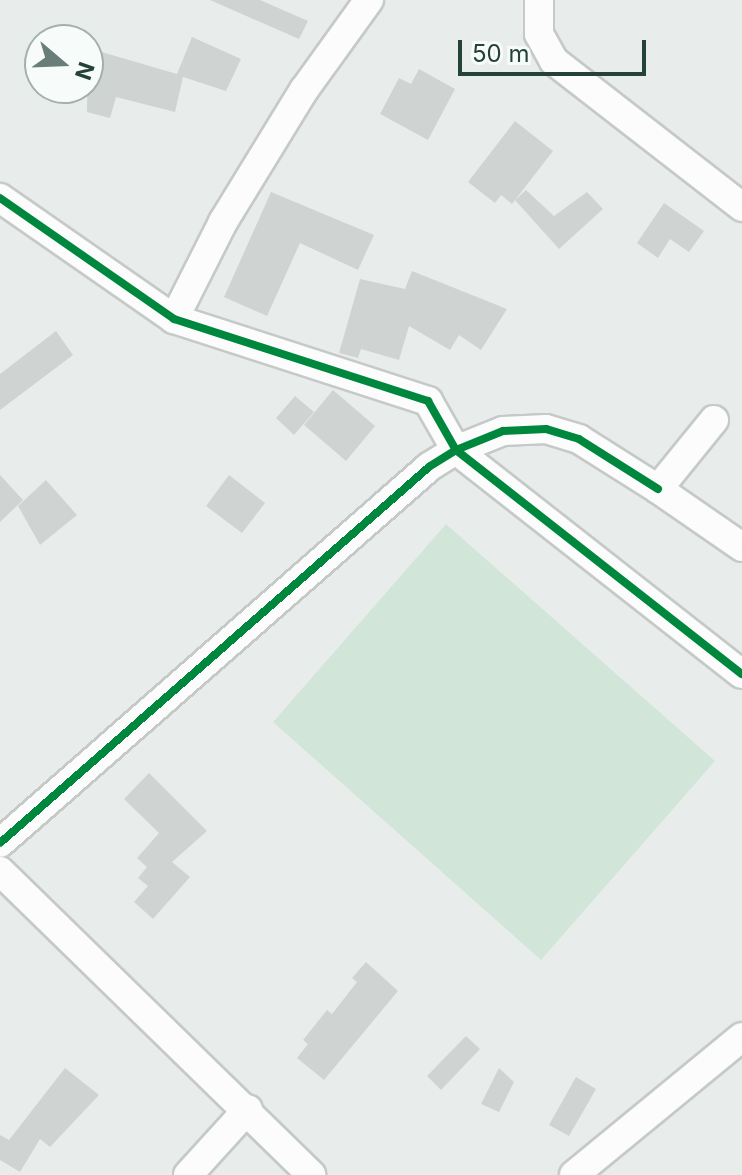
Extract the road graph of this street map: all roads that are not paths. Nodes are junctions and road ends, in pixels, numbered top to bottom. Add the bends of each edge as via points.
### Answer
1 (369, 0) edge
2 (539, 0) edge
3 (0, 198) edge
4 (742, 207) edge
5 (174, 319) junction
6 (714, 420) dead end
7 (456, 450) junction
8 (658, 489) junction
9 (742, 547) edge
10 (742, 674) edge
11 (0, 843) edge
12 (0, 871) edge
13 (742, 1037) edge
14 (248, 1109) junction
15 (188, 1175) edge
16 (311, 1175) edge
17 (574, 1175) edge

1 - 5 street via 255,169
2 - 4 street via 539,34 554,61
3 - 5 street
5 - 7 street via 428,401
6 - 8 street
7 - 8 street via 503,431 546,429 579,439
7 - 10 street
7 - 11 street via 429,467
8 - 9 street
12 - 14 street
13 - 17 street
14 - 15 street
14 - 16 street

